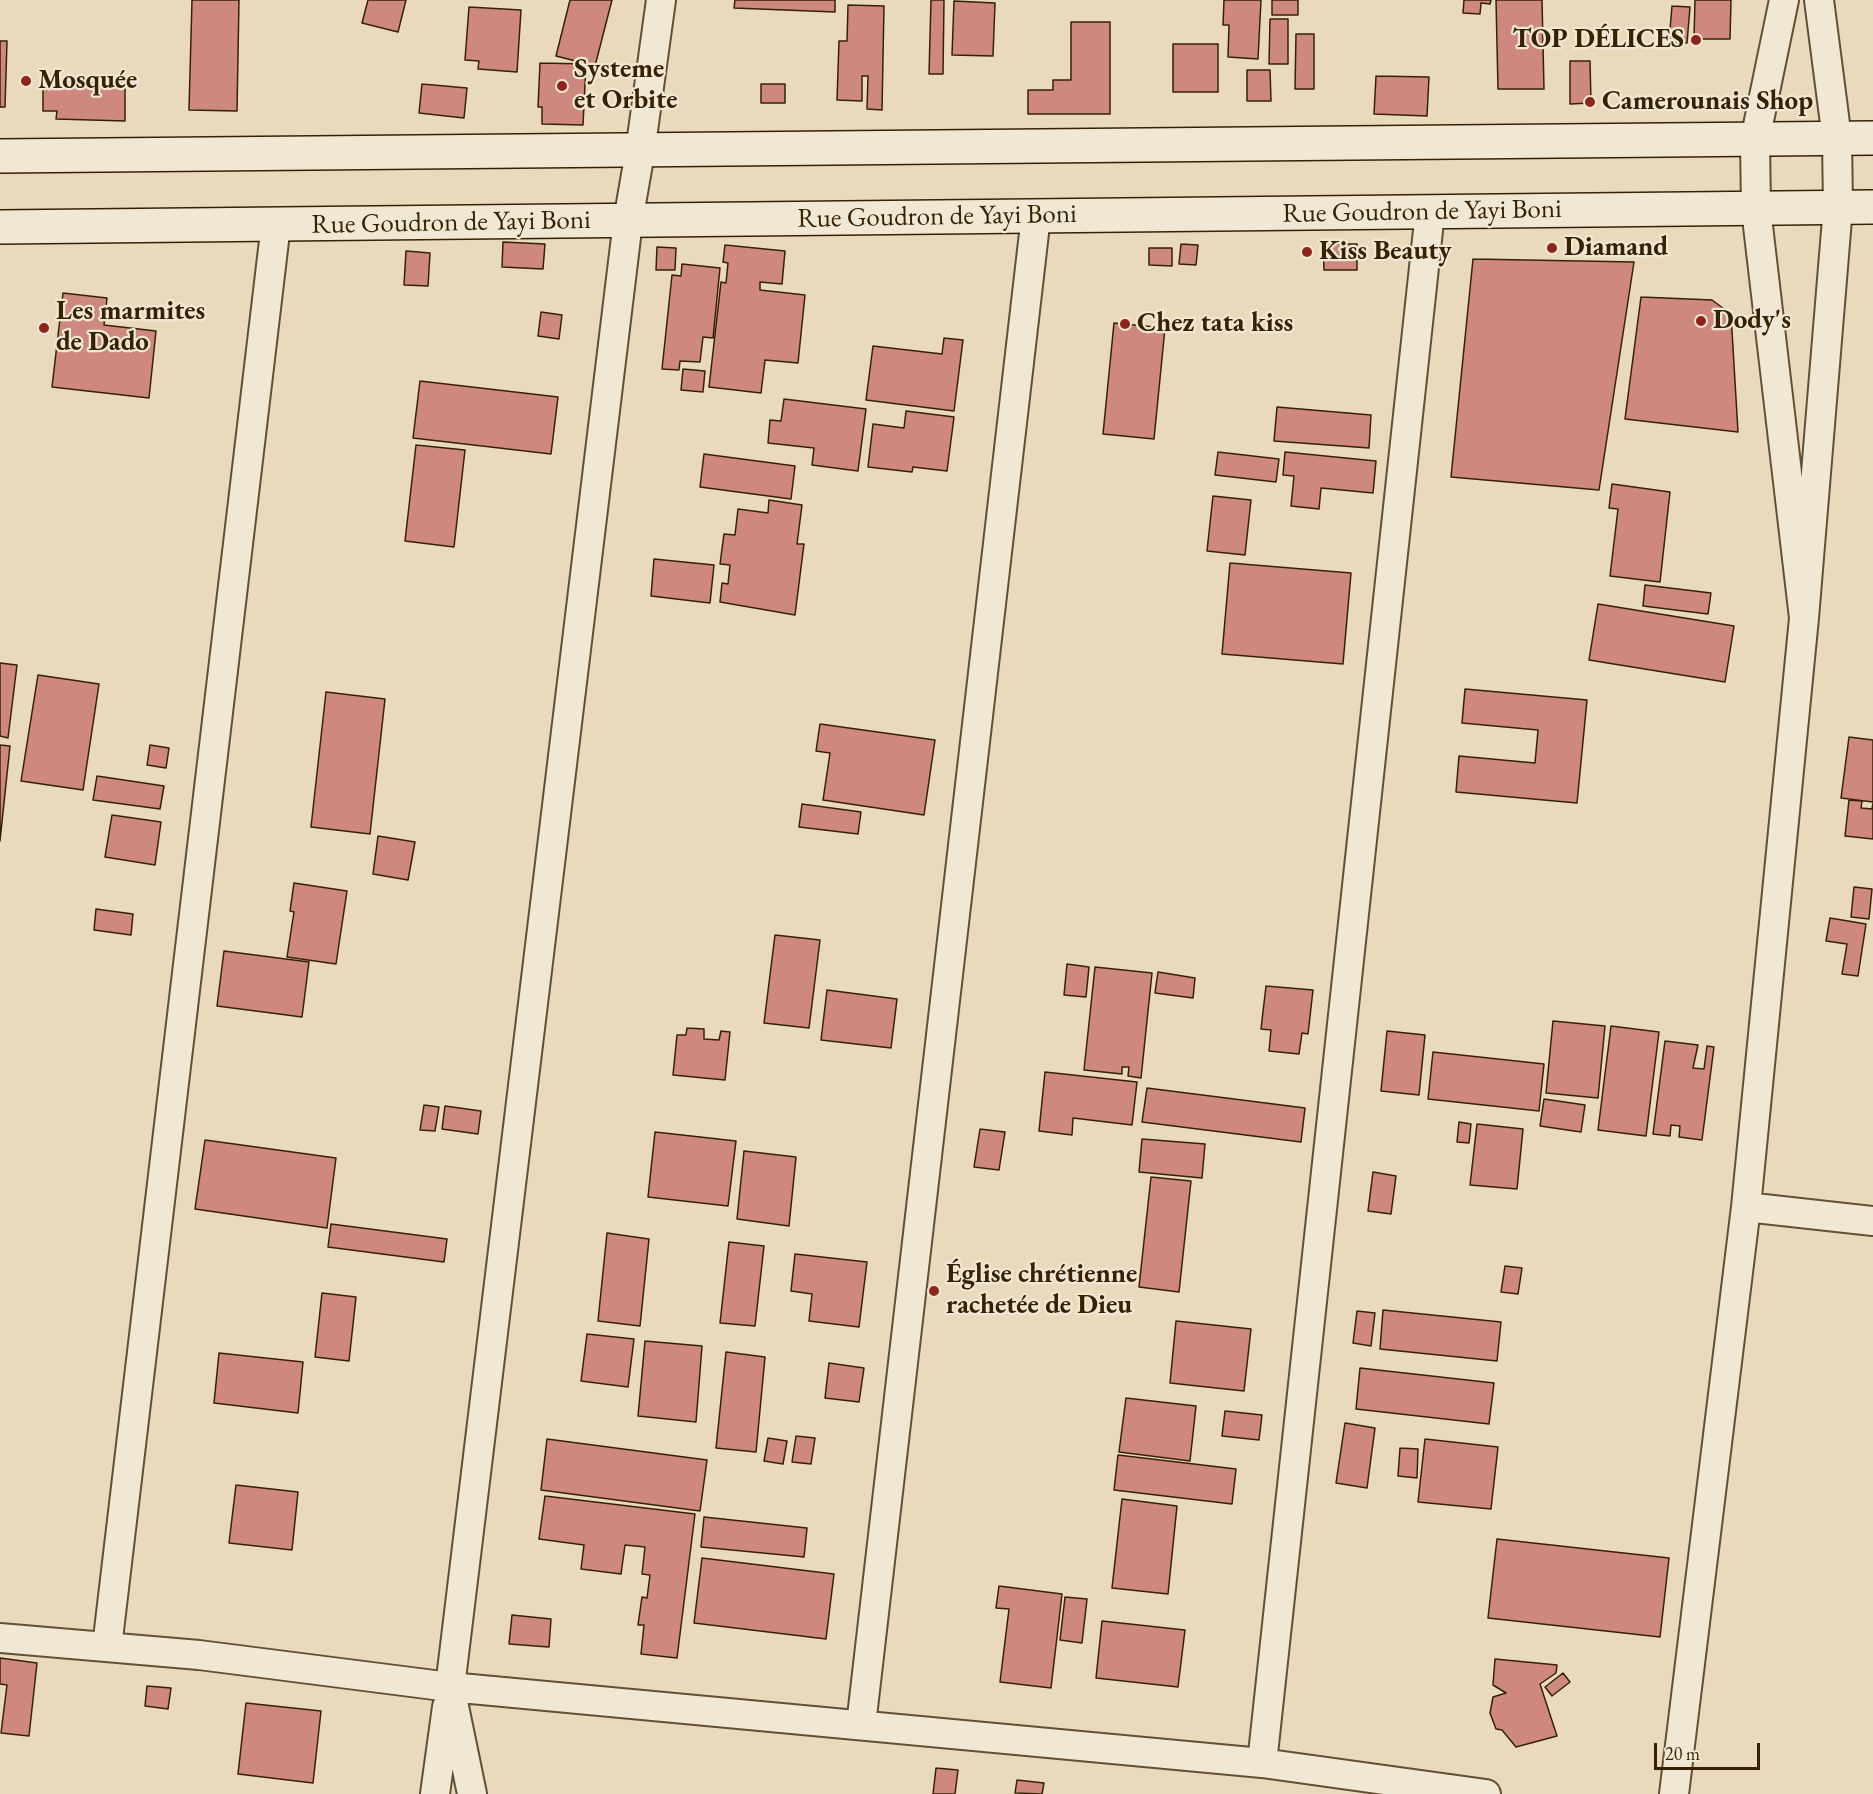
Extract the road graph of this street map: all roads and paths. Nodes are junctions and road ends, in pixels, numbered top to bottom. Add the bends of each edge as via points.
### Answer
1 (660, 0) edge
2 (1784, 0) edge
3 (1818, 0) edge
4 (1873, 138) edge
5 (1837, 139) junction
6 (1755, 140) junction
7 (640, 152) junction
8 (0, 156) edge
9 (1838, 207) junction
10 (1873, 207) edge
11 (1756, 209) junction
12 (1430, 212) junction
13 (1036, 216) junction
14 (628, 221) junction
15 (276, 224) junction
16 (0, 227) edge
17 (1804, 618) junction
18 (1746, 1207) junction
19 (1873, 1221) edge
20 (0, 1638) edge
21 (107, 1647) junction
22 (450, 1687) junction
23 (861, 1725) junction
24 (1262, 1763) junction
25 (435, 1794) edge
26 (472, 1794) edge
27 (1486, 1794) edge
28 (1674, 1794) edge

1 - 7 street
2 - 6 street
3 - 5 street
4 - 5 street
5 - 6 street
5 - 9 street
6 - 7 street
6 - 11 street
7 - 8 street
7 - 14 street
9 - 10 street, Rue Goudron de Yayi Boni
9 - 11 street, Rue Goudron de Yayi Boni
9 - 17 street
11 - 12 street, Rue Goudron de Yayi Boni
11 - 17 street
12 - 13 street, Rue Goudron de Yayi Boni
12 - 24 street
13 - 14 street, Rue Goudron de Yayi Boni
13 - 23 street
14 - 15 street, Rue Goudron de Yayi Boni
14 - 22 street
15 - 16 street, Rue Goudron de Yayi Boni
15 - 21 street
17 - 18 street
18 - 19 street
18 - 28 street
20 - 21 street
21 - 22 street
22 - 23 street
22 - 25 street
22 - 26 street
23 - 24 street
24 - 27 street

